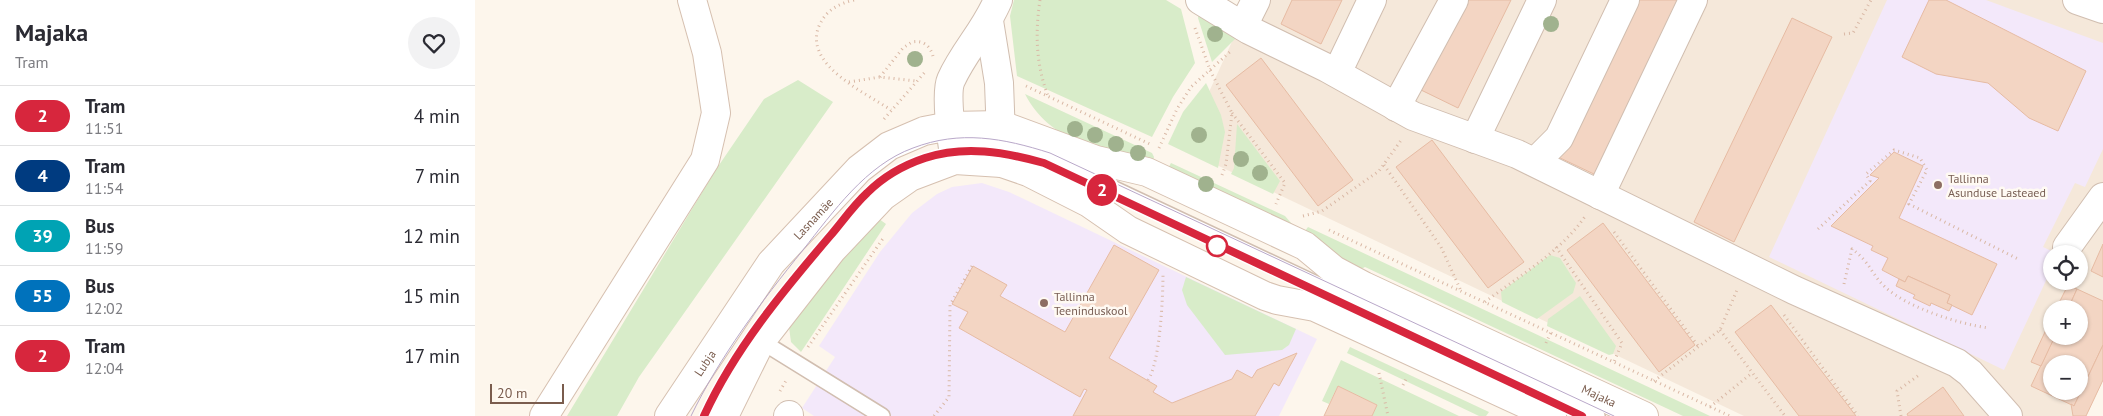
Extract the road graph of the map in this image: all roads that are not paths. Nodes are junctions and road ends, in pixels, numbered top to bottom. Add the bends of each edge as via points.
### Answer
1 (692, 0) edge
2 (1256, 0) edge
3 (1372, 0) edge
4 (1454, 0) edge
5 (1542, 0) edge
6 (1625, 0) edge
7 (1693, 0) edge
8 (2077, 0) edge
9 (2103, 9) edge
10 (993, 11) edge
11 (1197, 12) edge
12 (1246, 28) junction
13 (1337, 73) junction
14 (1401, 118) junction
15 (1475, 139) junction
16 (952, 143) junction
17 (1002, 144) junction
18 (1535, 162) junction
19 (1600, 195) junction
20 (2103, 197) edge
21 (2068, 245) edge
22 (761, 341) junction
23 (710, 354) junction
24 (544, 416) edge
25 (669, 416) edge
26 (724, 416) edge
27 (882, 416) edge
28 (1552, 416) edge
29 (1597, 416) edge
30 (1644, 416) edge
31 (2008, 416) edge

1 - 24 street via 707,53 716,113 705,160
2 - 12 street
3 - 13 street
4 - 14 street
5 - 15 street
6 - 18 street via 1559,138
7 - 19 street
8 - 9 street
10 - 16 street via 950,81
10 - 17 street
11 - 12 street
12 - 13 street
13 - 14 street
14 - 15 street via 1413,116
15 - 18 street
16 - 17 street, Majaka
16 - 17 street, Majaka
16 - 22 street via 883,196 832,250
16 - 23 street, Lasnamäe via 925,131 889,146 859,169 771,263
17 - 28 street, Majaka via 1128,230 1265,296 1315,307
17 - 29 lane via 1076,171
17 - 30 street, Majaka via 1147,172 1305,246 1334,270 1364,286
18 - 19 street
19 - 31 street via 1778,282 1957,363
20 - 21 street
22 - 23 street, Lubja
22 - 26 street
22 - 27 lane
23 - 25 street, Lubja

